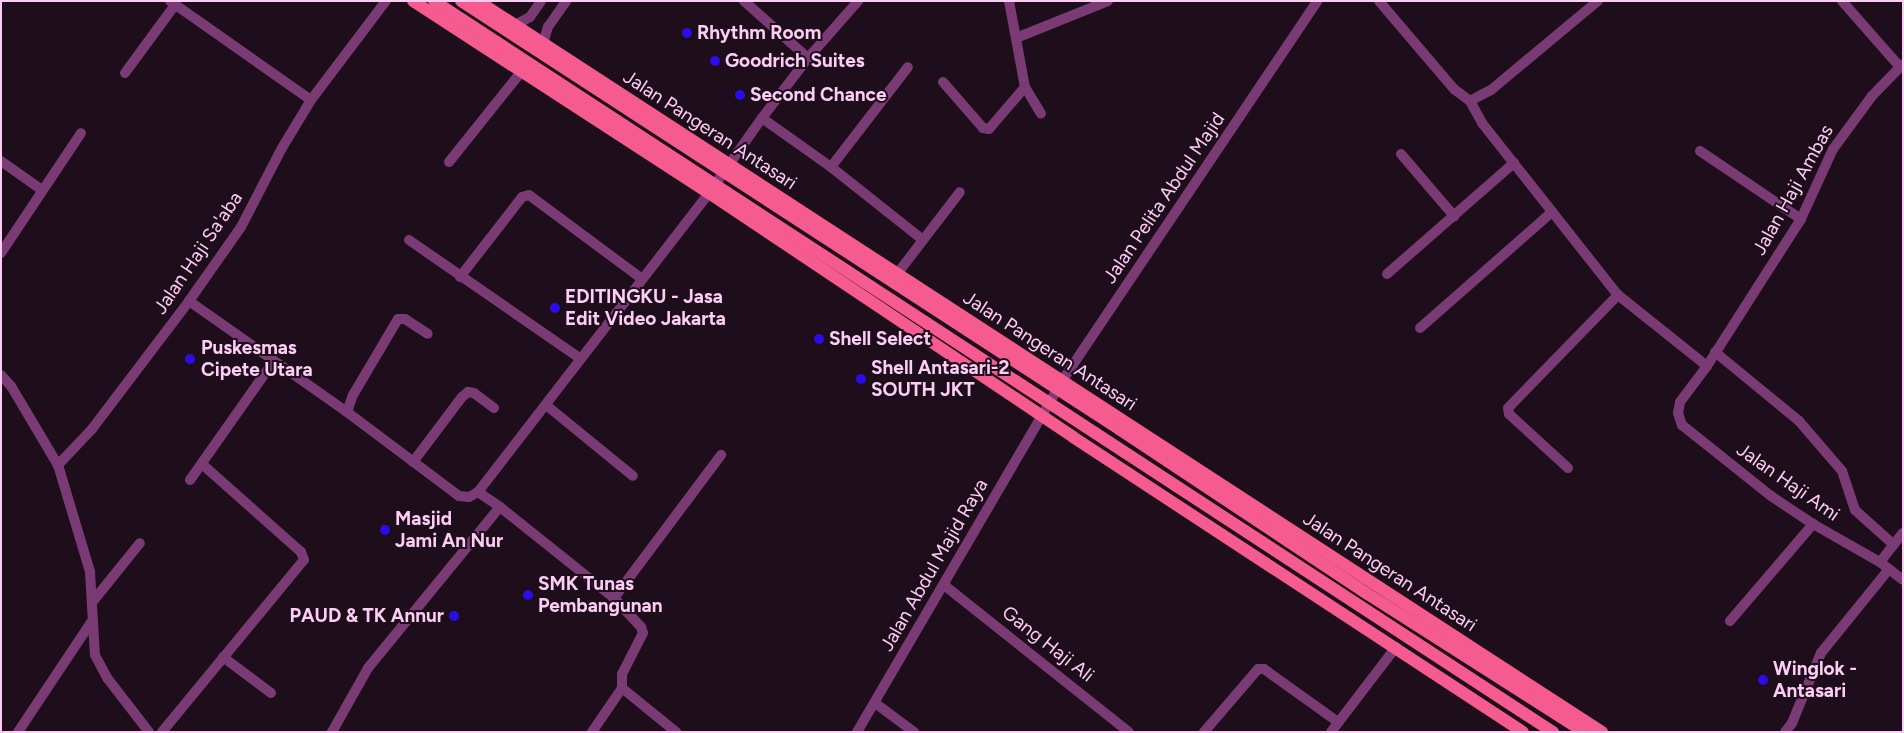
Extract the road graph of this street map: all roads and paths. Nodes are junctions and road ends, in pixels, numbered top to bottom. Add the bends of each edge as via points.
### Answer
1 (386, 1) edge
2 (412, 1) edge
3 (434, 1) edge
4 (461, 1) edge
5 (478, 1) edge
6 (541, 1) edge
7 (566, 1) edge
8 (744, 1) edge
9 (858, 1) edge
10 (1009, 1) edge
11 (1317, 1) edge
12 (1379, 1) edge
13 (1598, 1) edge
14 (1842, 1) edge
15 (1108, 2) edge
16 (173, 3) edge
17 (515, 25) junction
18 (1016, 38) junction
19 (543, 44) junction
20 (808, 58) junction
21 (1901, 66) edge
22 (908, 67) dead end
23 (522, 72) junction
24 (126, 73) dead end
25 (943, 82) dead end
26 (1025, 86) junction
27 (311, 100) junction
28 (1470, 100) junction
29 (1041, 114) dead end
30 (762, 118) junction
31 (81, 133) dead end
32 (1700, 151) dead end
33 (1401, 154) dead end
34 (1, 162) edge
35 (450, 162) dead end
36 (729, 164) junction
37 (1514, 164) junction
38 (832, 167) junction
39 (42, 190) junction
40 (960, 192) dead end
41 (709, 193) junction
42 (1552, 212) junction
43 (1454, 216) junction
44 (1801, 219) junction
45 (922, 239) junction
46 (409, 240) dead end
47 (1, 253) edge
48 (897, 274) junction
49 (1387, 274) dead end
50 (460, 277) junction
51 (642, 279) junction
52 (1618, 295) junction
53 (189, 301) junction
54 (1420, 328) dead end
55 (428, 334) dead end
56 (1716, 352) junction
57 (581, 359) junction
58 (273, 362) junction
59 (1707, 366) junction
60 (1, 375) edge
61 (1062, 381) junction
62 (546, 405) junction
63 (494, 408) dead end
64 (347, 412) junction
65 (1041, 416) junction
66 (1682, 425) joint
67 (721, 455) dead end
68 (413, 462) junction
69 (58, 465) junction
70 (202, 465) junction
71 (1568, 468) dead end
72 (632, 476) dead end
73 (190, 480) dead end
74 (478, 492) junction
75 (500, 507) junction
76 (1814, 524) junction
77 (1903, 533) edge
78 (140, 543) dead end
79 (1894, 545) junction
80 (1880, 562) junction
81 (1889, 569) junction
82 (1903, 580) edge
83 (944, 585) junction
84 (614, 598) junction
85 (94, 600) junction
86 (1730, 621) dead end
87 (92, 622) junction
88 (1396, 647) junction
89 (223, 657) junction
90 (622, 688) junction
91 (270, 693) dead end
92 (874, 703) junction
93 (1338, 722) junction
94 (18, 732) edge
95 (149, 732) edge
96 (162, 732) edge
97 (332, 732) edge
98 (592, 732) edge
99 (676, 732) edge
100 (857, 732) edge
101 (914, 732) edge
102 (1129, 732) edge
103 (1204, 732) edge
104 (1331, 732) edge
105 (1522, 732) edge
106 (1553, 732) edge
107 (1584, 732) edge
108 (1602, 732) edge
109 (1785, 732) edge

1 - 27 street, Jalan Haji Sa'aba
2 - 23 main road
3 - 106 main road, bridge
4 - 107 main road, bridge
5 - 17 main road, Jalan Pangeran Antasari
6 - 17 street via 530,17
7 - 19 street via 548,27
8 - 20 street
9 - 20 street
10 - 18 street
11 - 61 street, Jalan Pelita Abdul Majid
12 - 28 street via 1454,89
13 - 28 street via 1490,90
14 - 21 street
15 - 18 street
16 - 24 street
16 - 27 street
17 - 19 main road, Jalan Pangeran Antasari
18 - 26 street
19 - 36 main road, Jalan Pangeran Antasari
20 - 30 street
21 - 44 street, Jalan Haji Ambas via 1872,96 1833,149
22 - 38 street
23 - 35 street
23 - 41 main road
25 - 26 street via 983,128 989,129
26 - 29 street
27 - 53 street, Jalan Haji Sa'aba via 241,227
28 - 37 street via 1482,123
30 - 36 street
30 - 38 street
31 - 39 street
32 - 44 street
33 - 43 street
34 - 39 street
36 - 41 street
36 - 48 main road, Jalan Pangeran Antasari
37 - 42 street
37 - 43 street
38 - 45 street
39 - 47 street
40 - 45 street
41 - 51 street
41 - 65 main road
42 - 52 street
42 - 54 street
43 - 49 street
44 - 56 street, Jalan Haji Ambas
45 - 48 street
46 - 50 street
48 - 61 main road, Jalan Pangeran Antasari
50 - 51 street via 522,197 529,195
50 - 57 street
51 - 57 street
52 - 59 street
52 - 71 street via 1508,408 1509,414
53 - 58 street
53 - 69 street, Jalan Haji Sa'aba via 92,429
55 - 64 street via 405,319 398,319 353,395
56 - 59 street, Jalan Haji Ambas
56 - 79 street via 1799,421 1842,471 1855,510
57 - 62 street
58 - 64 street
58 - 70 street
59 - 66 street, Jalan Haji Ambas via 1680,402 1678,413
60 - 69 street via 11,386
61 - 65 street, Jalan Pelita Abdul Majid
61 - 108 main road, Jalan Pangeran Antasari
62 - 72 street
62 - 74 street
63 - 68 street via 468,392
64 - 68 street
65 - 83 street, Jalan Abdul Majid Raya
65 - 88 main road
66 - 76 street, Jalan Haji Ami via 1771,496
67 - 84 street
68 - 74 street via 459,496 469,497
69 - 85 street via 90,572
70 - 73 street
70 - 89 street via 304,556 287,583
74 - 75 street
75 - 84 street
75 - 97 street via 368,668
76 - 80 street, Jalan Haji Ami
76 - 86 street
77 - 79 street
78 - 85 street
79 - 80 street
80 - 81 street, Jalan Haji Ami
81 - 82 street, Jalan Haji Ami
81 - 109 street via 1821,654 1792,723
83 - 92 street, Jalan Abdul Majid Raya
83 - 102 street, Gang Haji Ali
84 - 90 street via 643,633 622,674
85 - 87 street
87 - 94 street
87 - 95 street via 93,644 100,666
88 - 93 street
88 - 105 main road
89 - 91 street
89 - 96 street
90 - 98 street
90 - 99 street
92 - 100 street, Jalan Abdul Majid Raya
92 - 101 street
93 - 103 street via 1264,669 1258,669
93 - 104 street

